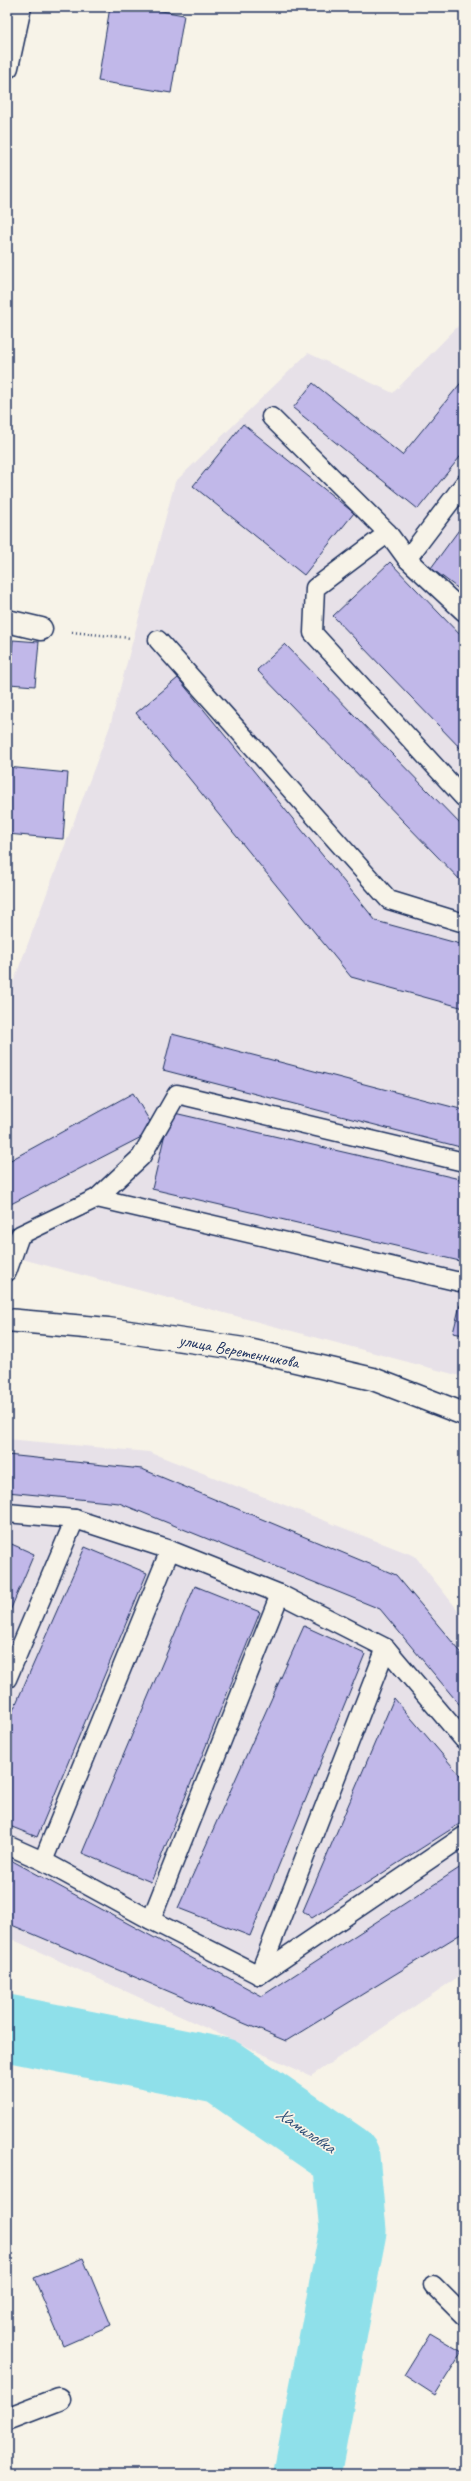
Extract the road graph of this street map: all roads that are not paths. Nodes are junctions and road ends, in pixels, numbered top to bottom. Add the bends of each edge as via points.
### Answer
1 (20, 7) edge
2 (7, 67) edge
3 (271, 417) dead end
4 (464, 484) edge
5 (388, 533) junction
6 (407, 559) junction
7 (464, 612) edge
8 (7, 621) edge
9 (41, 629) road end
10 (158, 640) road end
11 (464, 798) edge
12 (464, 923) edge
13 (464, 1162) edge
14 (98, 1198) junction
15 (7, 1272) edge
16 (464, 1283) edge
17 (7, 1320) edge
18 (464, 1414) edge
19 (7, 1513) edge
20 (75, 1519) junction
21 (170, 1550) junction
22 (280, 1594) junction
23 (386, 1648) junction
24 (7, 1678) edge
25 (464, 1740) edge
26 (464, 1836) edge
27 (7, 1845) edge
28 (43, 1861) junction
29 (151, 1920) junction
30 (258, 1975) junction
31 (434, 2285) dead end
32 (464, 2316) edge
33 (59, 2399) dead end
34 (7, 2419) edge

1 - 2 main road
3 - 5 lane
4 - 6 lane
5 - 6 lane
5 - 11 lane via 315,588 313,633
6 - 7 lane
8 - 9 main road
10 - 12 lane via 389,900
13 - 14 lane via 177,1094 141,1157
14 - 15 lane via 20,1235
14 - 16 lane
17 - 18 main road, улица Веретенникова via 108,1329 244,1349 373,1379
19 - 20 lane
20 - 21 lane
20 - 24 lane
21 - 22 lane
21 - 28 lane
22 - 23 lane
22 - 29 lane
23 - 25 lane
23 - 30 lane
26 - 30 lane
27 - 28 lane
28 - 29 lane
29 - 30 lane
31 - 32 lane
33 - 34 main road

